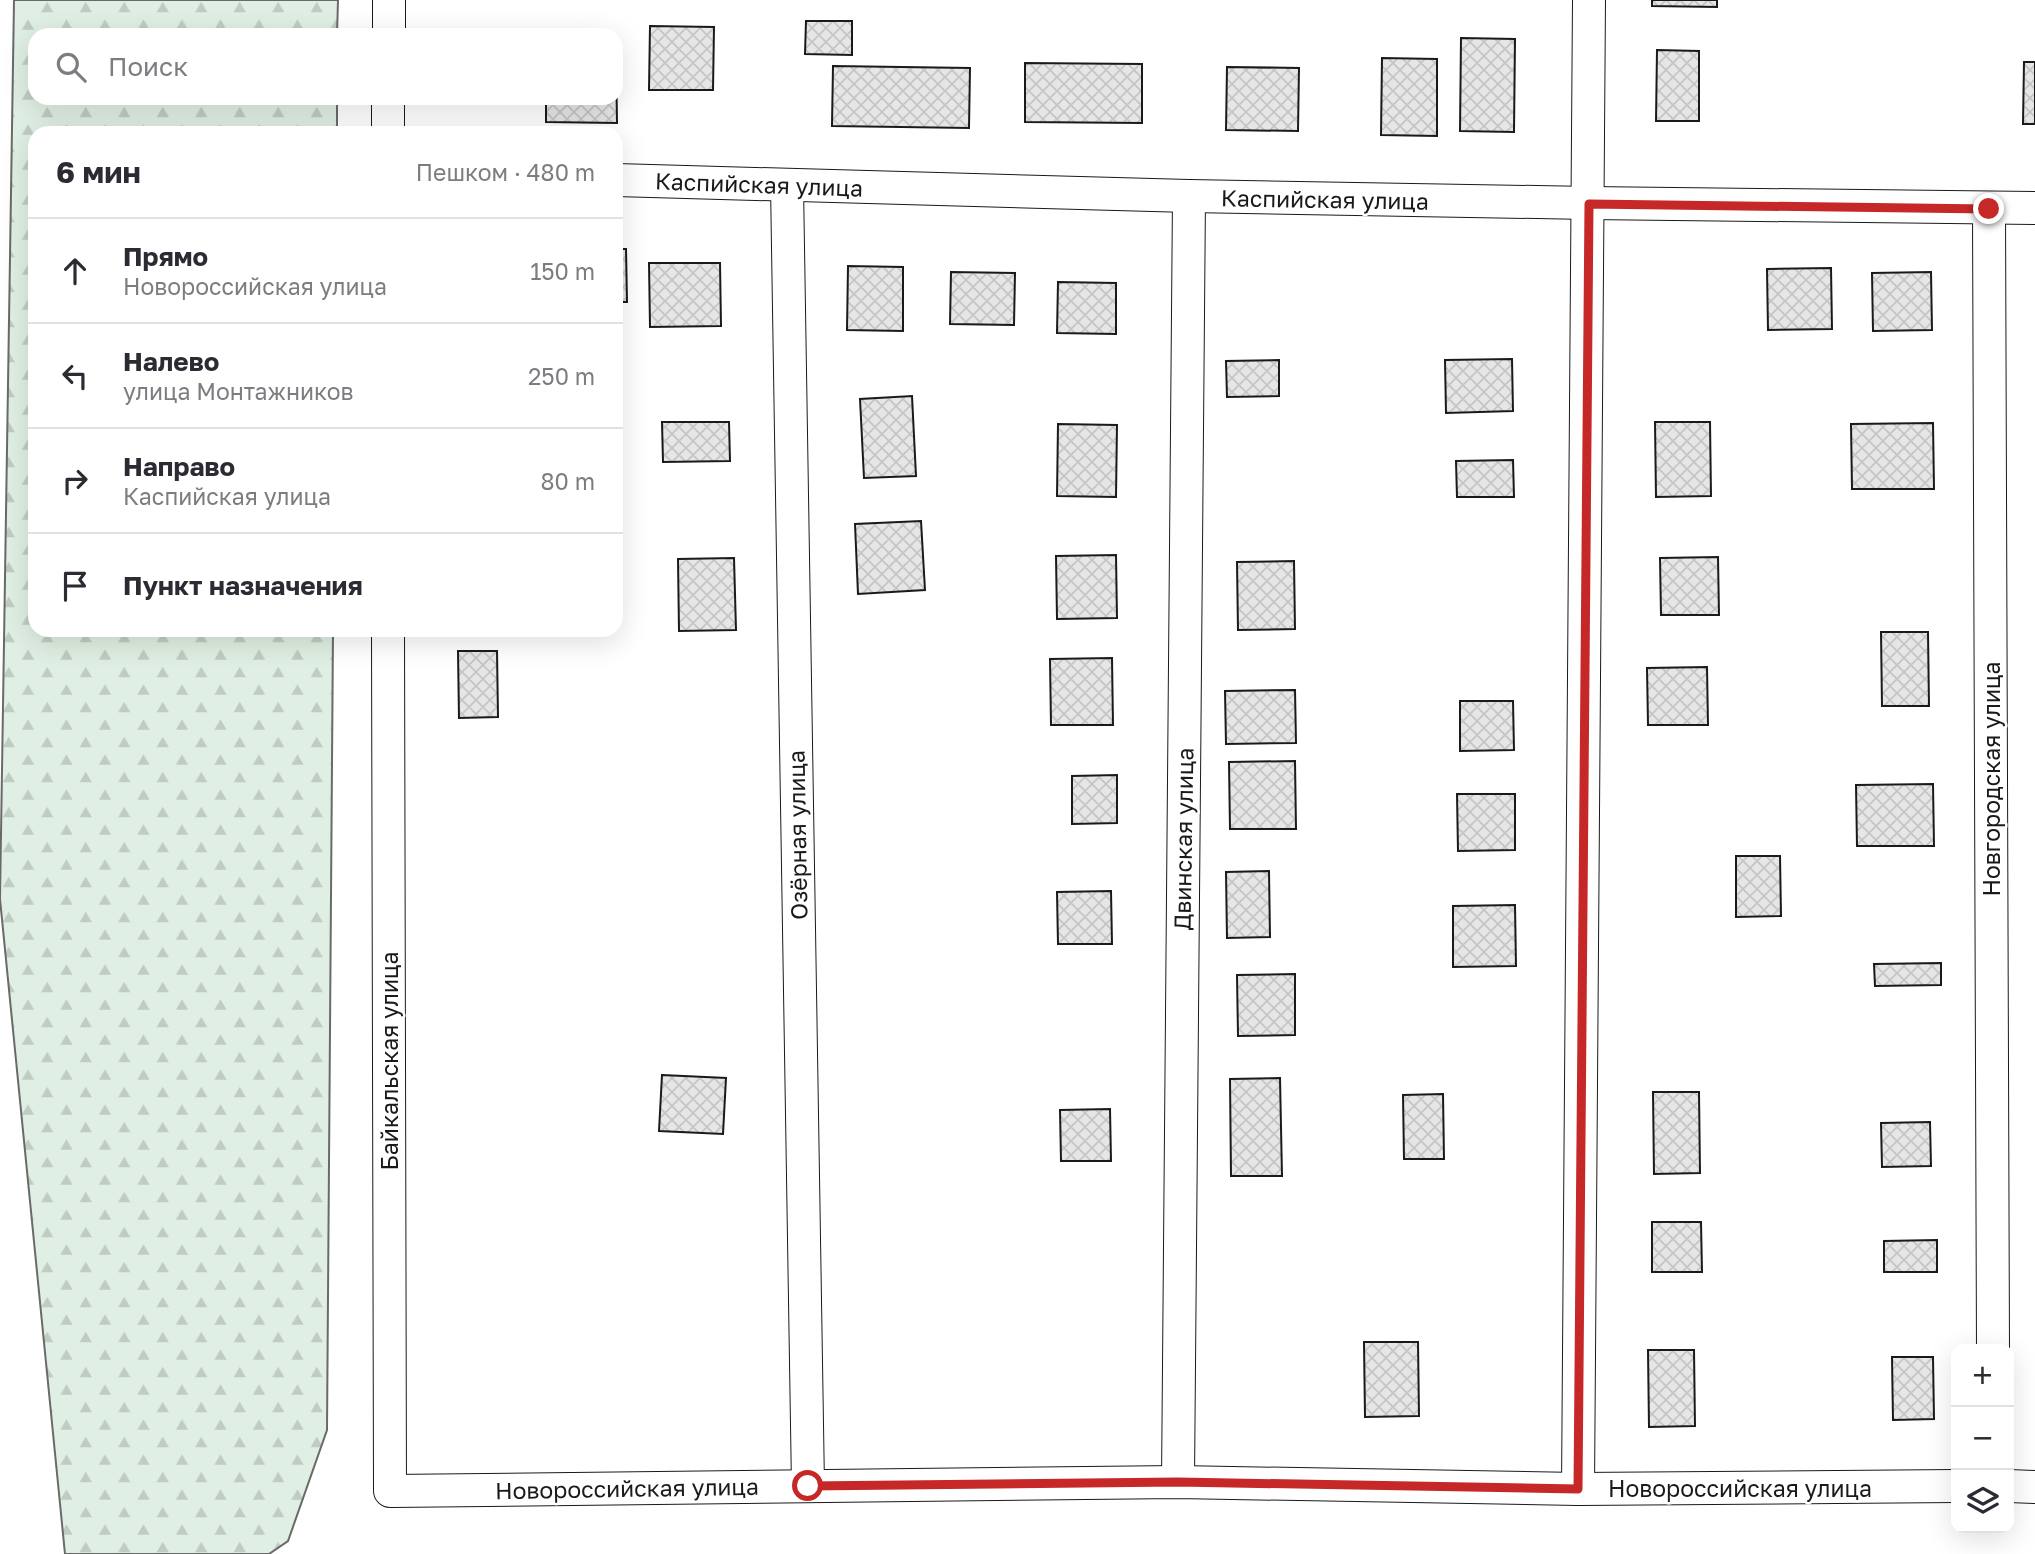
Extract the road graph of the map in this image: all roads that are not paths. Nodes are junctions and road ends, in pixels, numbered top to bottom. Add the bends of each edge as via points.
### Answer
1 (389, 0) edge
2 (1589, 0) edge
3 (389, 28) edge
4 (388, 105) edge
5 (388, 126) edge
6 (623, 180) edge
7 (787, 185) junction
8 (1189, 196) junction
9 (1589, 204) junction
10 (2035, 208) edge
11 (1989, 209) junction
12 (388, 637) edge
13 (1993, 1344) edge
14 (1178, 1482) junction
15 (808, 1486) junction
16 (1951, 1486) edge
17 (2014, 1486) edge
18 (2035, 1486) edge
19 (1578, 1489) junction
20 (390, 1491) joint

1 - 3 street
2 - 9 street
4 - 5 street
6 - 7 street, Каспийская улица
7 - 8 street, Каспийская улица
7 - 15 street, Озёрная улица
8 - 9 street, Каспийская улица
8 - 14 street, Двинская улица
9 - 11 street, Каспийская улица
9 - 19 street
10 - 11 street, Каспийская улица
11 - 13 street, Новгородская улица
12 - 20 street, Байкальская улица
14 - 15 street, Новороссийская улица
14 - 19 street, Новороссийская улица
15 - 20 street, Новороссийская улица
16 - 19 street, Новороссийская улица
17 - 18 street

